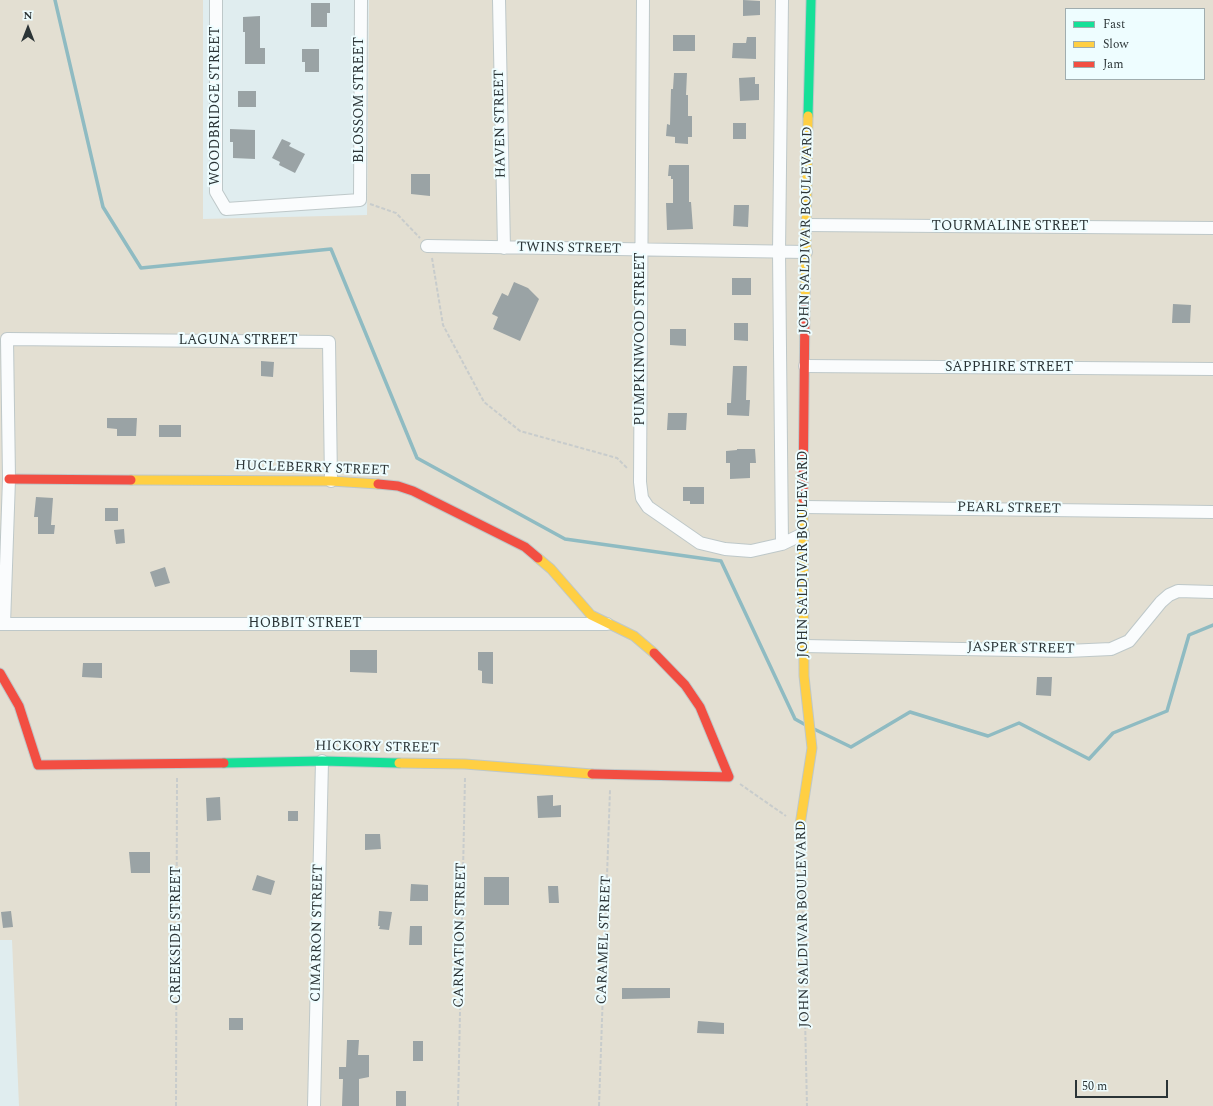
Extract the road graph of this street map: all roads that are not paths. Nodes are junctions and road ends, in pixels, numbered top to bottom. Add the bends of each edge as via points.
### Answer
1 (216, 0) edge
2 (361, 0) edge
3 (499, 0) edge
4 (643, 0) edge
5 (782, 0) edge
6 (811, 0) edge
7 (360, 200) joint
8 (806, 225) junction
9 (1213, 228) edge
10 (427, 246) road end
11 (504, 248) junction
12 (641, 250) junction
13 (779, 252) junction
14 (806, 252) junction
15 (805, 366) junction
16 (1213, 369) edge
17 (9, 479) junction
18 (331, 481) junction
19 (804, 507) junction
20 (1213, 512) edge
21 (803, 534) junction
22 (782, 544) junction
23 (1213, 592) edge
24 (2, 624) edge
25 (611, 624) junction
26 (804, 646) junction
27 (0, 673) edge
28 (322, 761) junction
29 (729, 777) joint
30 (800, 826) road end
31 (314, 1106) edge

1 - 7 street, WOODBRIDGE STREET via 216,192 226,209
2 - 7 street, BLOSSOM STREET
3 - 11 street, HAVEN STREET
4 - 12 street, PUMPKINWOOD STREET
5 - 13 street, JOHN SALDIVAR BOULEVARD
6 - 8 street, JOHN SALDIVAR BOULEVARD
8 - 9 street, TOURMALINE STREET
8 - 14 street, JOHN SALDIVAR BOULEVARD
10 - 11 street, TWINS STREET
11 - 12 street, TWINS STREET
12 - 13 street, TWINS STREET
12 - 22 street, PUMPKINWOOD STREET via 642,498 648,507 700,543 725,549 751,551
13 - 14 street, TWINS STREET
13 - 22 street, JOHN SALDIVAR BOULEVARD
14 - 15 street, JOHN SALDIVAR BOULEVARD
15 - 16 street, SAPPHIRE STREET
15 - 19 street, JOHN SALDIVAR BOULEVARD
17 - 18 street, HUCLEBERRY STREET
17 - 18 street, LAGUNA STREET via 8,339 329,342
17 - 24 street
18 - 25 street, HUCLEBERRY STREET via 398,486 495,532 525,548 551,569 591,615
19 - 20 street, PEARL STREET
19 - 21 street, JOHN SALDIVAR BOULEVARD
21 - 22 street, PUMPKINWOOD STREET
21 - 26 street, JOHN SALDIVAR BOULEVARD
23 - 26 street, JASPER STREET via 1178,591 1169,595 1129,641 1111,649 1066,651
24 - 25 street, HOBBIT STREET
25 - 29 street, HUCLEBERRY STREET via 634,636 663,661 685,685 703,714
26 - 30 street, JOHN SALDIVAR BOULEVARD via 804,676 812,748
27 - 28 street, HICKORY STREET via 11,687 21,708 38,765
28 - 29 street, HICKORY STREET via 465,764 611,775
28 - 31 street, CIMARRON STREET

